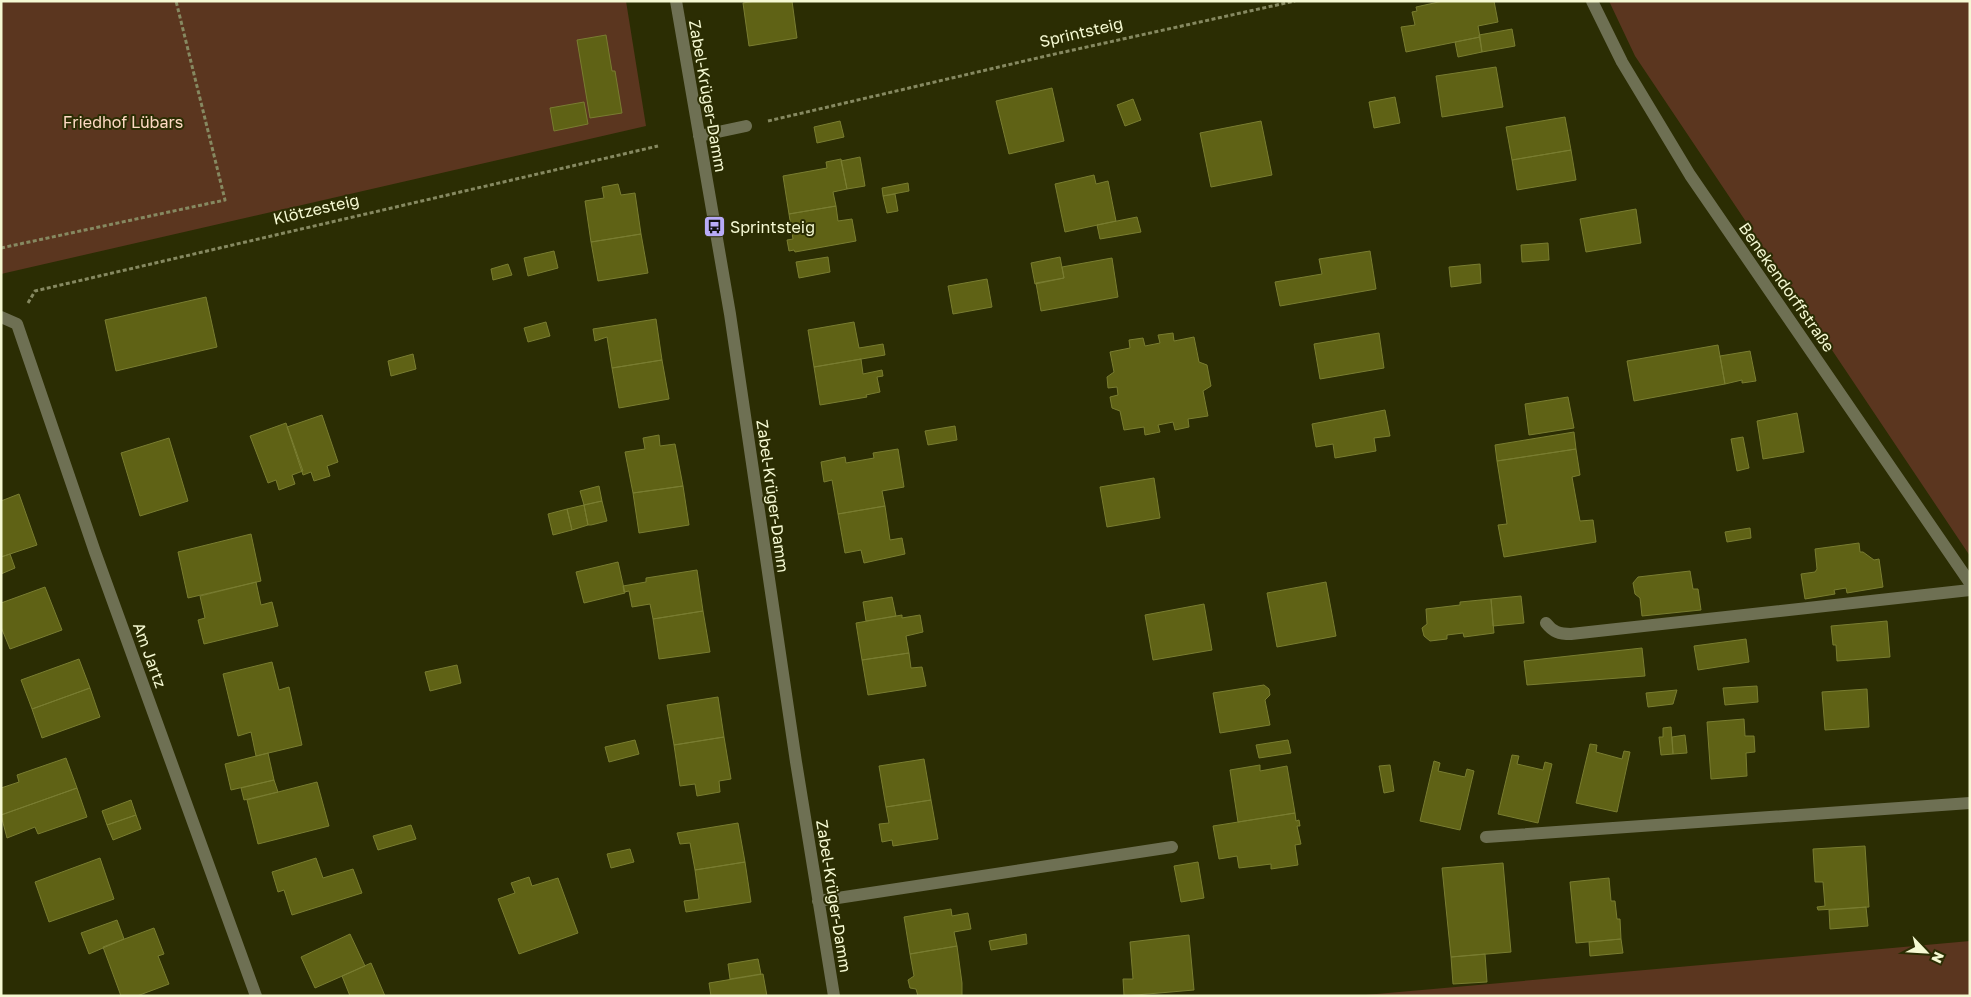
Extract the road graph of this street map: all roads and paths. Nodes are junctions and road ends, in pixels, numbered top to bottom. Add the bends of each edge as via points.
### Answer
1 (176, 1) edge
2 (676, 1) edge
3 (1295, 1) edge
4 (1592, 1) edge
5 (746, 126) joint
6 (699, 136) junction
7 (658, 146) dead end
8 (1, 248) edge
9 (1, 316) edge
10 (17, 324) junction
11 (1970, 583) edge
12 (1970, 590) edge
13 (1546, 623) dead end
14 (1970, 803) edge
15 (1486, 837) dead end
16 (1172, 847) dead end
17 (818, 901) junction
18 (256, 996) edge
19 (834, 996) edge

1 - 8 path via 225,200
2 - 6 street, Zabel-Krüger-Damm
3 - 5 path, Sprintsteig
4 - 11 street, Benekendorffstraße via 1622,62 1690,175
5 - 6 street
6 - 17 street, Zabel-Krüger-Damm via 730,314
7 - 10 path, Klötzesteig via 35,291
9 - 10 street
10 - 18 street, Am Jartz via 95,552
12 - 13 street via 1571,634 1560,634
14 - 15 street
16 - 17 street
17 - 19 street, Zabel-Krüger-Damm

